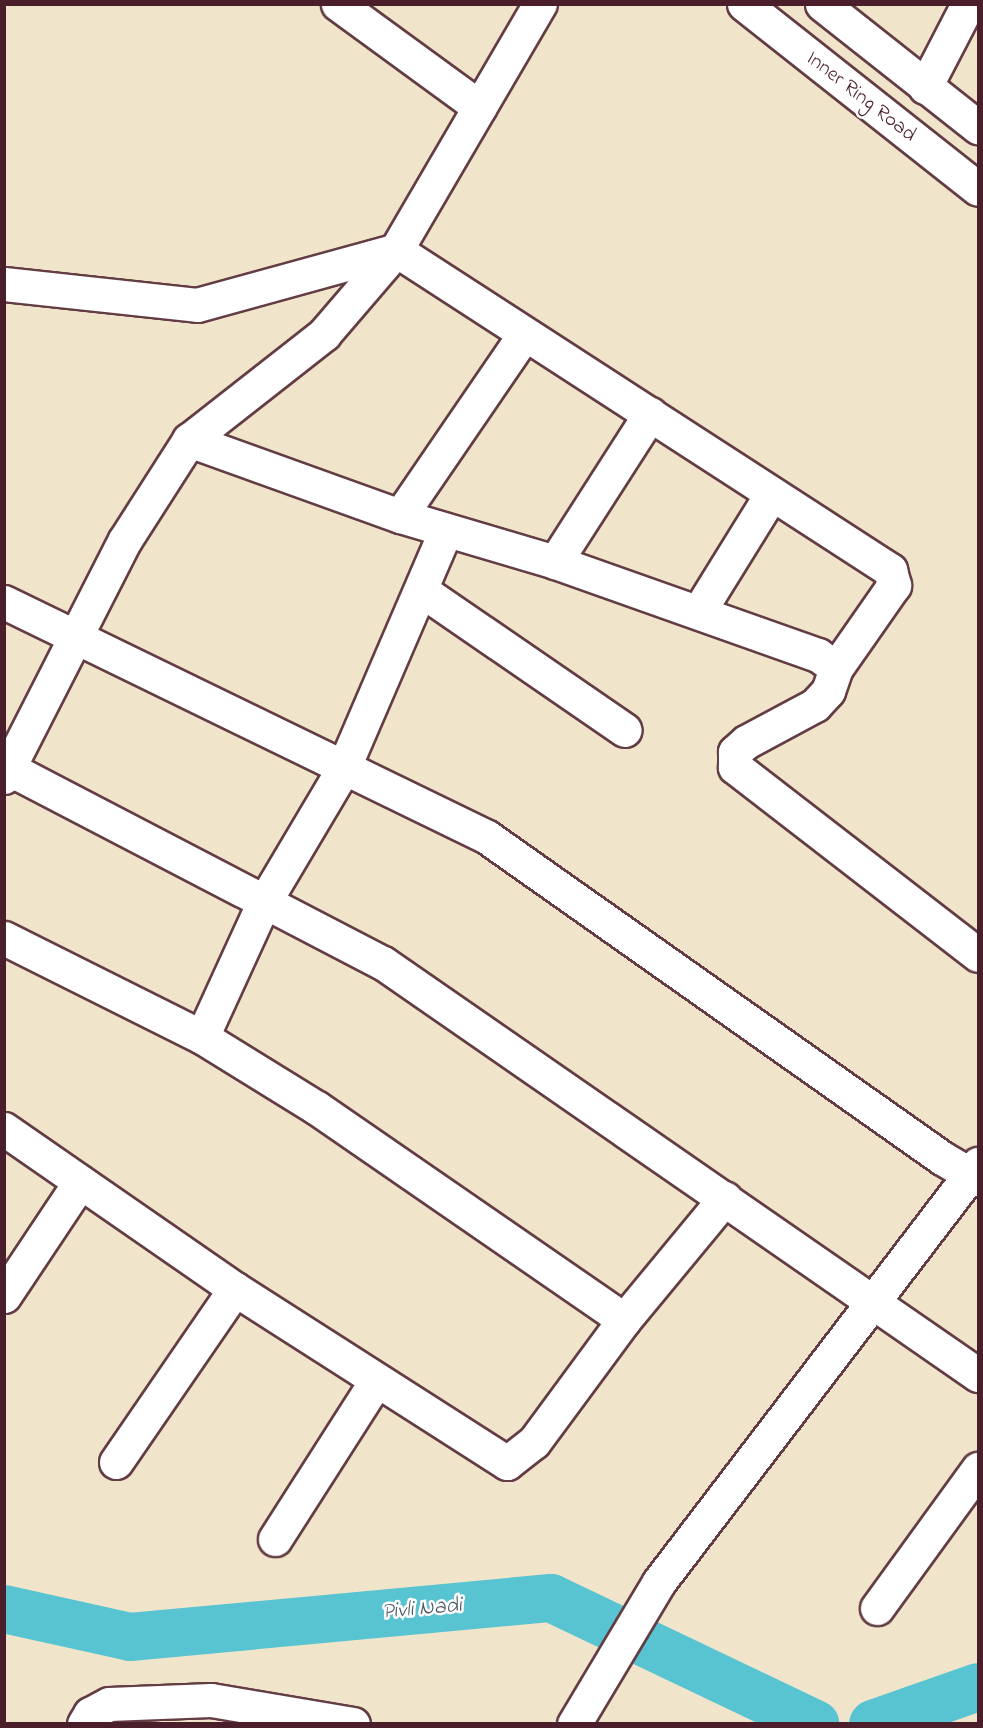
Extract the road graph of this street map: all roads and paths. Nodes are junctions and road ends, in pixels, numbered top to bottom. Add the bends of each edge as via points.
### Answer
1 (338, 4) edge
2 (540, 4) edge
3 (744, 4) edge
4 (822, 4) edge
5 (968, 4) edge
6 (925, 87) junction
7 (479, 107) junction
8 (978, 127) edge
9 (978, 189) edge
10 (396, 250) junction
11 (4, 284) edge
12 (524, 335) junction
13 (650, 414) junction
14 (189, 440) junction
15 (771, 495) junction
16 (400, 516) junction
17 (446, 530) junction
18 (555, 562) junction
19 (421, 590) junction
20 (4, 602) edge
21 (699, 611) junction
22 (75, 638) junction
23 (837, 668) junction
24 (625, 730) dead end
25 (343, 769) junction
26 (6, 770) edge
27 (263, 904) junction
28 (4, 938) edge
29 (978, 955) edge
30 (202, 1037) junction
31 (4, 1129) edge
32 (976, 1172) edge
33 (80, 1182) junction
34 (725, 1198) junction
35 (235, 1289) junction
36 (4, 1296) edge
37 (873, 1300) junction
38 (624, 1320) junction
39 (978, 1375) edge
40 (376, 1381) junction
41 (116, 1462) dead end
42 (978, 1469) edge
43 (275, 1539) dead end
44 (877, 1608) dead end
45 (574, 1723) edge
46 (84, 1724) edge
47 (353, 1724) edge

1 - 7 main road
2 - 7 main road
3 - 9 main road, Inner Ring Road
4 - 6 main road
5 - 6 main road
6 - 8 main road
7 - 10 main road
10 - 11 main road via 197,305
10 - 12 main road
10 - 14 main road via 324,334
12 - 13 main road
12 - 16 main road
13 - 15 main road
13 - 18 main road
14 - 16 main road
14 - 22 main road via 125,540
15 - 21 main road
15 - 23 main road via 890,570 894,585
16 - 17 main road
17 - 18 main road
17 - 19 main road
18 - 21 main road
19 - 24 main road
19 - 25 main road
20 - 22 main road
21 - 23 main road via 818,655
22 - 25 main road
22 - 26 main road
23 - 29 main road via 828,691 815,705 746,742 735,752 735,767
25 - 27 main road
25 - 32 main road via 488,837 942,1158
26 - 27 main road
27 - 30 main road
27 - 34 main road via 383,963
28 - 30 main road
30 - 38 main road via 318,1108
31 - 33 main road
32 - 37 main road
33 - 35 main road
33 - 36 main road
34 - 37 main road
34 - 38 main road
35 - 40 main road
35 - 41 main road
37 - 39 main road
37 - 45 main road via 658,1582
38 - 40 main road via 534,1442 507,1463
40 - 43 main road
42 - 44 main road
46 - 47 main road via 90,1714 109,1704 211,1700

